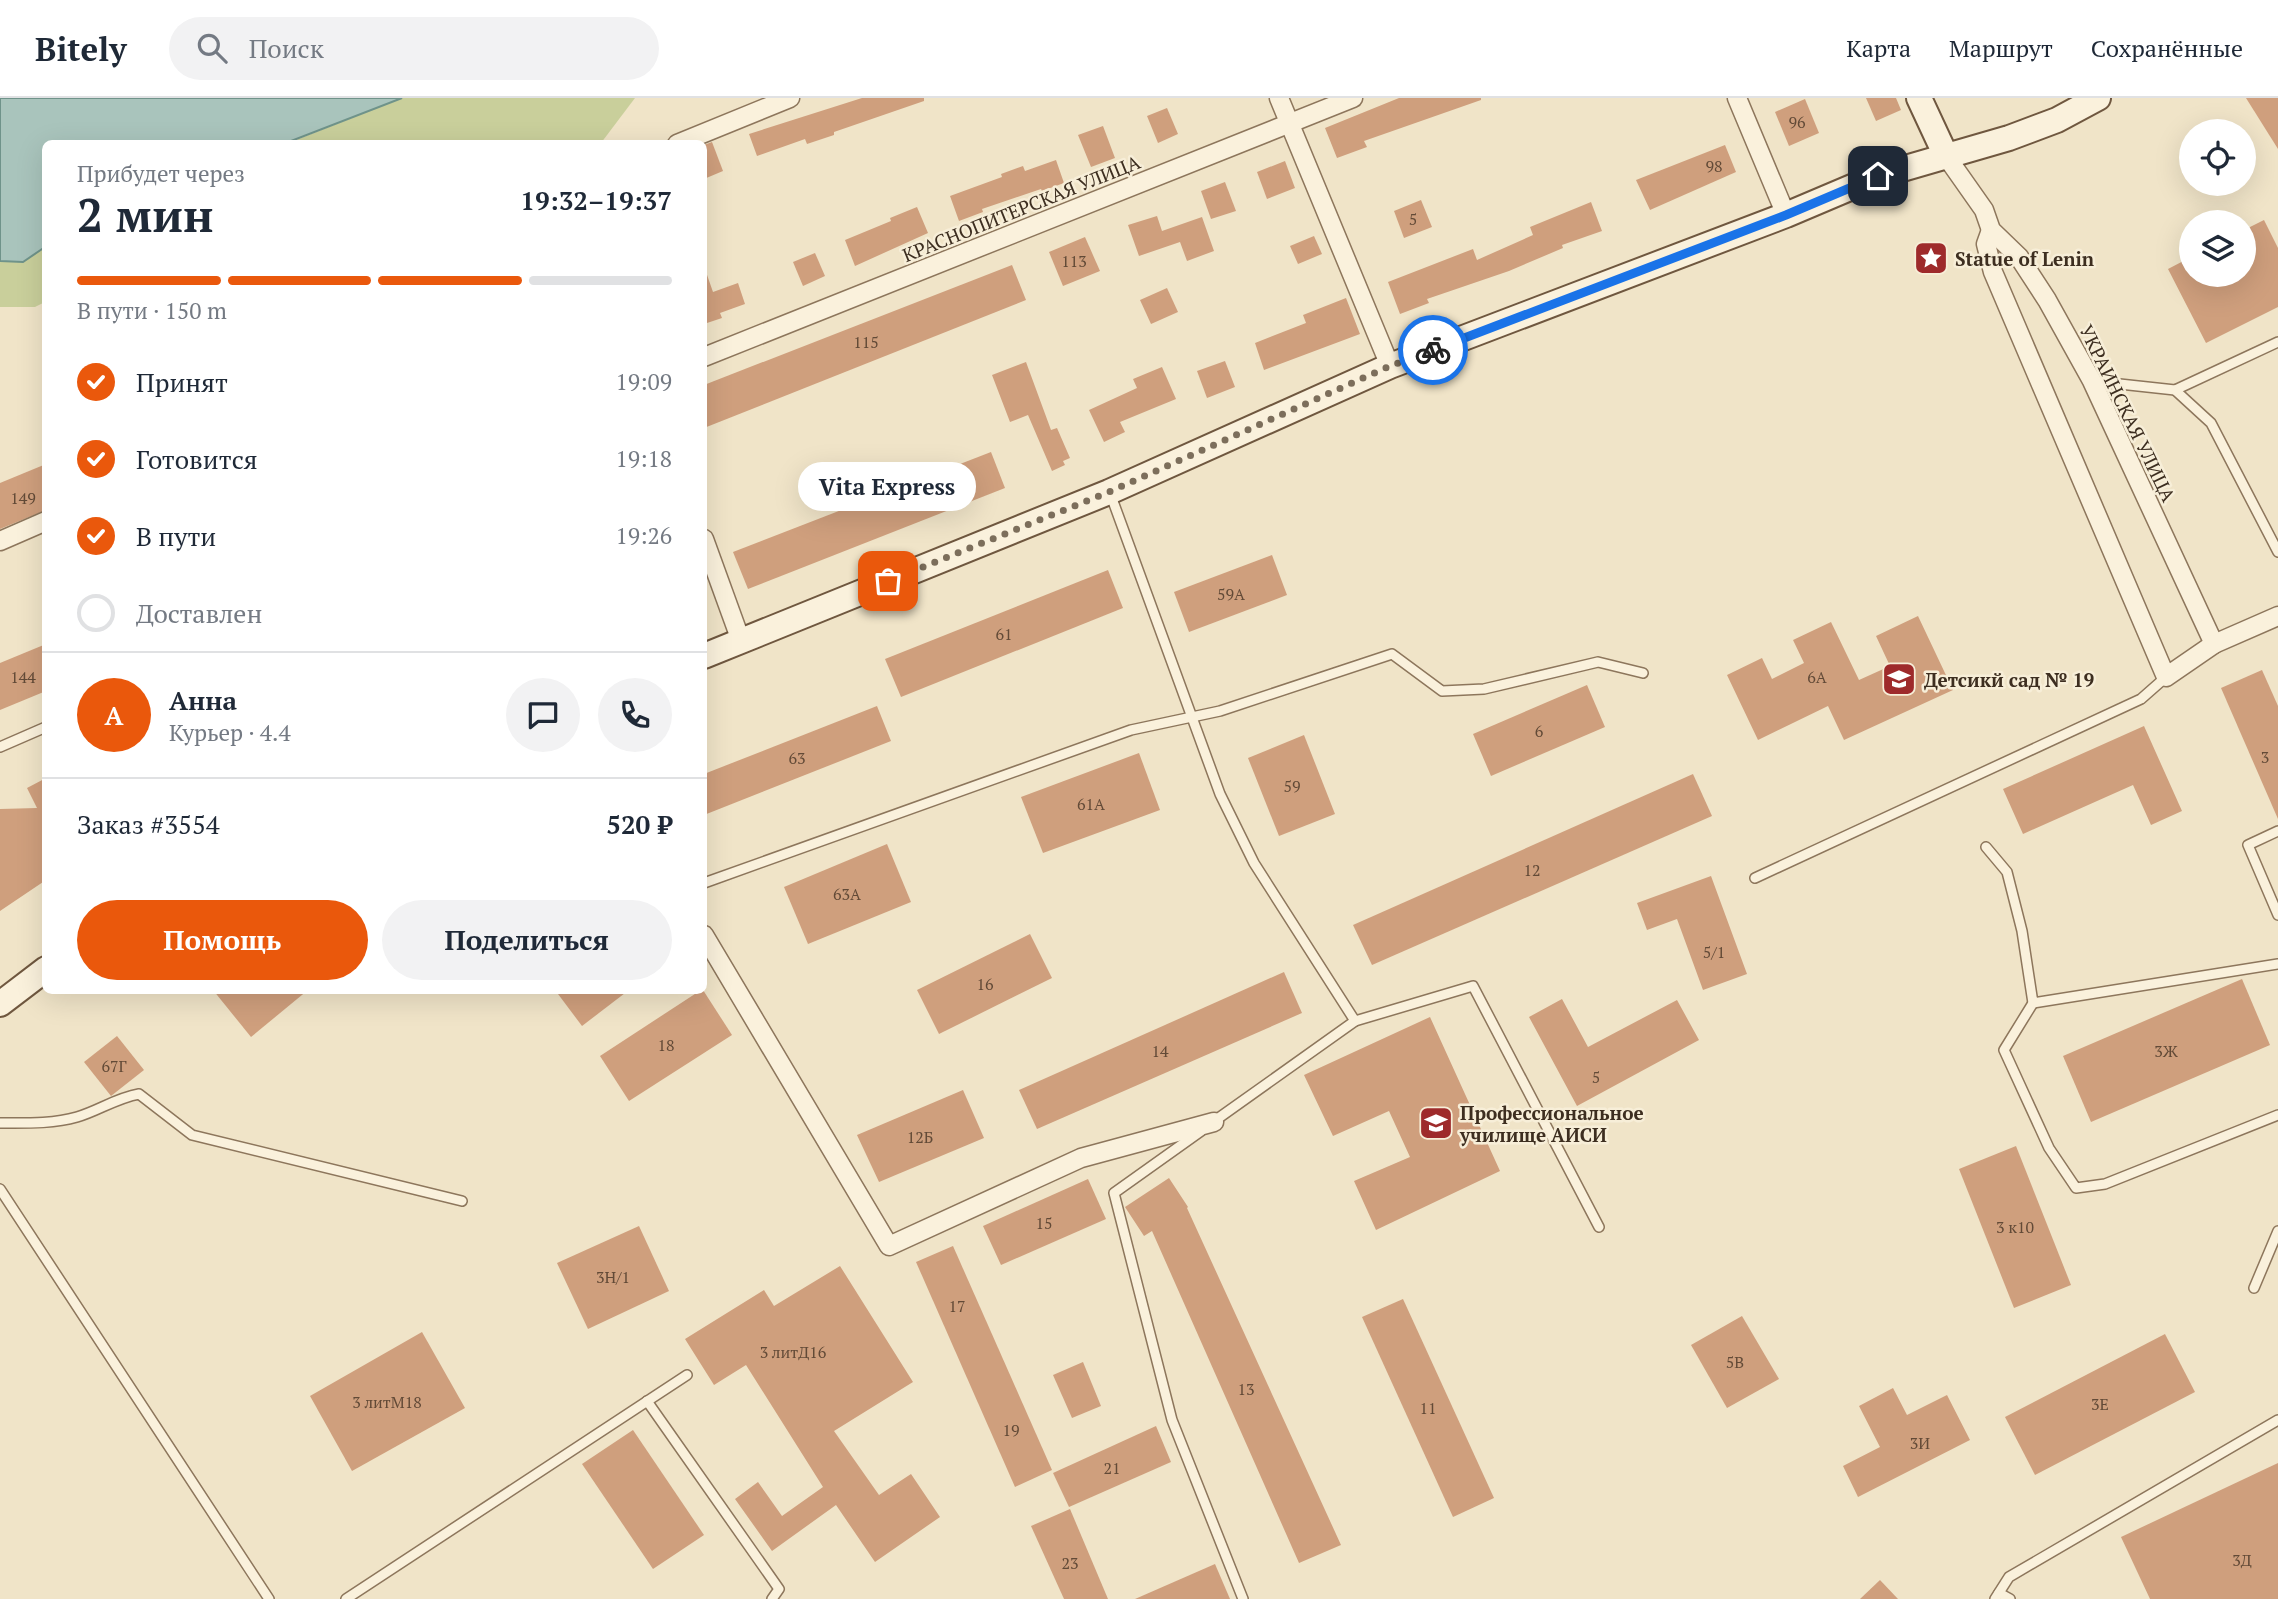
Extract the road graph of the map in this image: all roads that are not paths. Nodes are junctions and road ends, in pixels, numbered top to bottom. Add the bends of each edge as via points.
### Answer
1 (790, 98) edge
2 (1279, 98) edge
3 (1353, 98) edge
4 (1737, 98) edge
5 (1919, 98) edge
6 (2098, 98) edge
7 (1290, 124) junction
8 (687, 140) edge
9 (1946, 156) junction
10 (1786, 215) junction
11 (1991, 230) junction
12 (2278, 342) edge
13 (707, 356) edge
14 (1390, 366) junction
15 (2092, 381) junction
16 (2175, 390) junction
17 (1109, 492) junction
18 (42, 524) edge
19 (0, 541) edge
20 (707, 547) edge
21 (2278, 552) edge
22 (2278, 616) edge
23 (741, 641) junction
24 (2214, 644) junction
25 (707, 655) edge
26 (1643, 673) dead end
27 (2166, 677) junction
28 (1192, 717) junction
29 (42, 729) edge
30 (0, 747) edge
31 (2278, 831) edge
32 (1986, 847) dead end
33 (1755, 878) dead end
34 (707, 882) edge
35 (2278, 915) edge
36 (707, 940) edge
37 (2278, 964) edge
38 (42, 972) edge
39 (2033, 1003) junction
40 (0, 1004) edge
41 (1355, 1020) junction
42 (2278, 1115) edge
43 (1214, 1122) junction
44 (0, 1123) edge
45 (0, 1189) edge
46 (462, 1201) dead end
47 (1599, 1227) dead end
48 (2278, 1231) edge
49 (2254, 1288) dead end
50 (687, 1375) dead end
51 (647, 1401) junction
52 (2278, 1420) edge
53 (1997, 1596) edge
54 (269, 1599) edge
55 (346, 1599) edge
56 (772, 1599) edge
57 (1243, 1599) edge
58 (2010, 1599) edge

1 - 8 street
2 - 7 street
3 - 7 street, КРАСНОПИТЕРСКАЯ УЛИЦА
4 - 10 street
5 - 9 main road
6 - 9 main road via 2057,120
7 - 13 street, КРАСНОПИТЕРСКАЯ УЛИЦА
7 - 14 street
9 - 10 main road via 1878,176
9 - 11 street, УКРАИНСКАЯ УЛИЦА via 1984,211
10 - 14 main road
11 - 15 street, УКРАИНСКАЯ УЛИЦА via 2019,257
11 - 27 street via 1986,244 1993,272
12 - 16 lane
14 - 17 main road
15 - 16 lane
15 - 24 street, УКРАИНСКАЯ УЛИЦА
16 - 21 lane via 2211,424
17 - 23 main road
17 - 28 lane
18 - 19 street
20 - 23 street
22 - 24 street
23 - 25 main road
24 - 27 street
26 - 28 lane via 1598,662 1484,690 1442,691 1392,654
27 - 33 lane via 2141,699
28 - 34 lane via 1131,730
28 - 41 lane via 1220,794 1254,863
29 - 30 lane
31 - 35 lane via 2248,845
32 - 39 lane via 2007,872
36 - 43 street via 889,1247 1081,1158
37 - 39 lane
38 - 40 main road
39 - 42 lane via 2004,1050 2049,1148 2076,1188 2105,1184
41 - 43 lane
41 - 47 lane via 1472,986
43 - 57 lane via 1114,1193 1172,1420
44 - 46 lane via 76,1118 138,1094 192,1135
45 - 54 lane
48 - 49 lane
50 - 51 lane
51 - 55 lane
51 - 56 lane via 779,1589
52 - 53 lane via 2009,1577
53 - 58 lane

